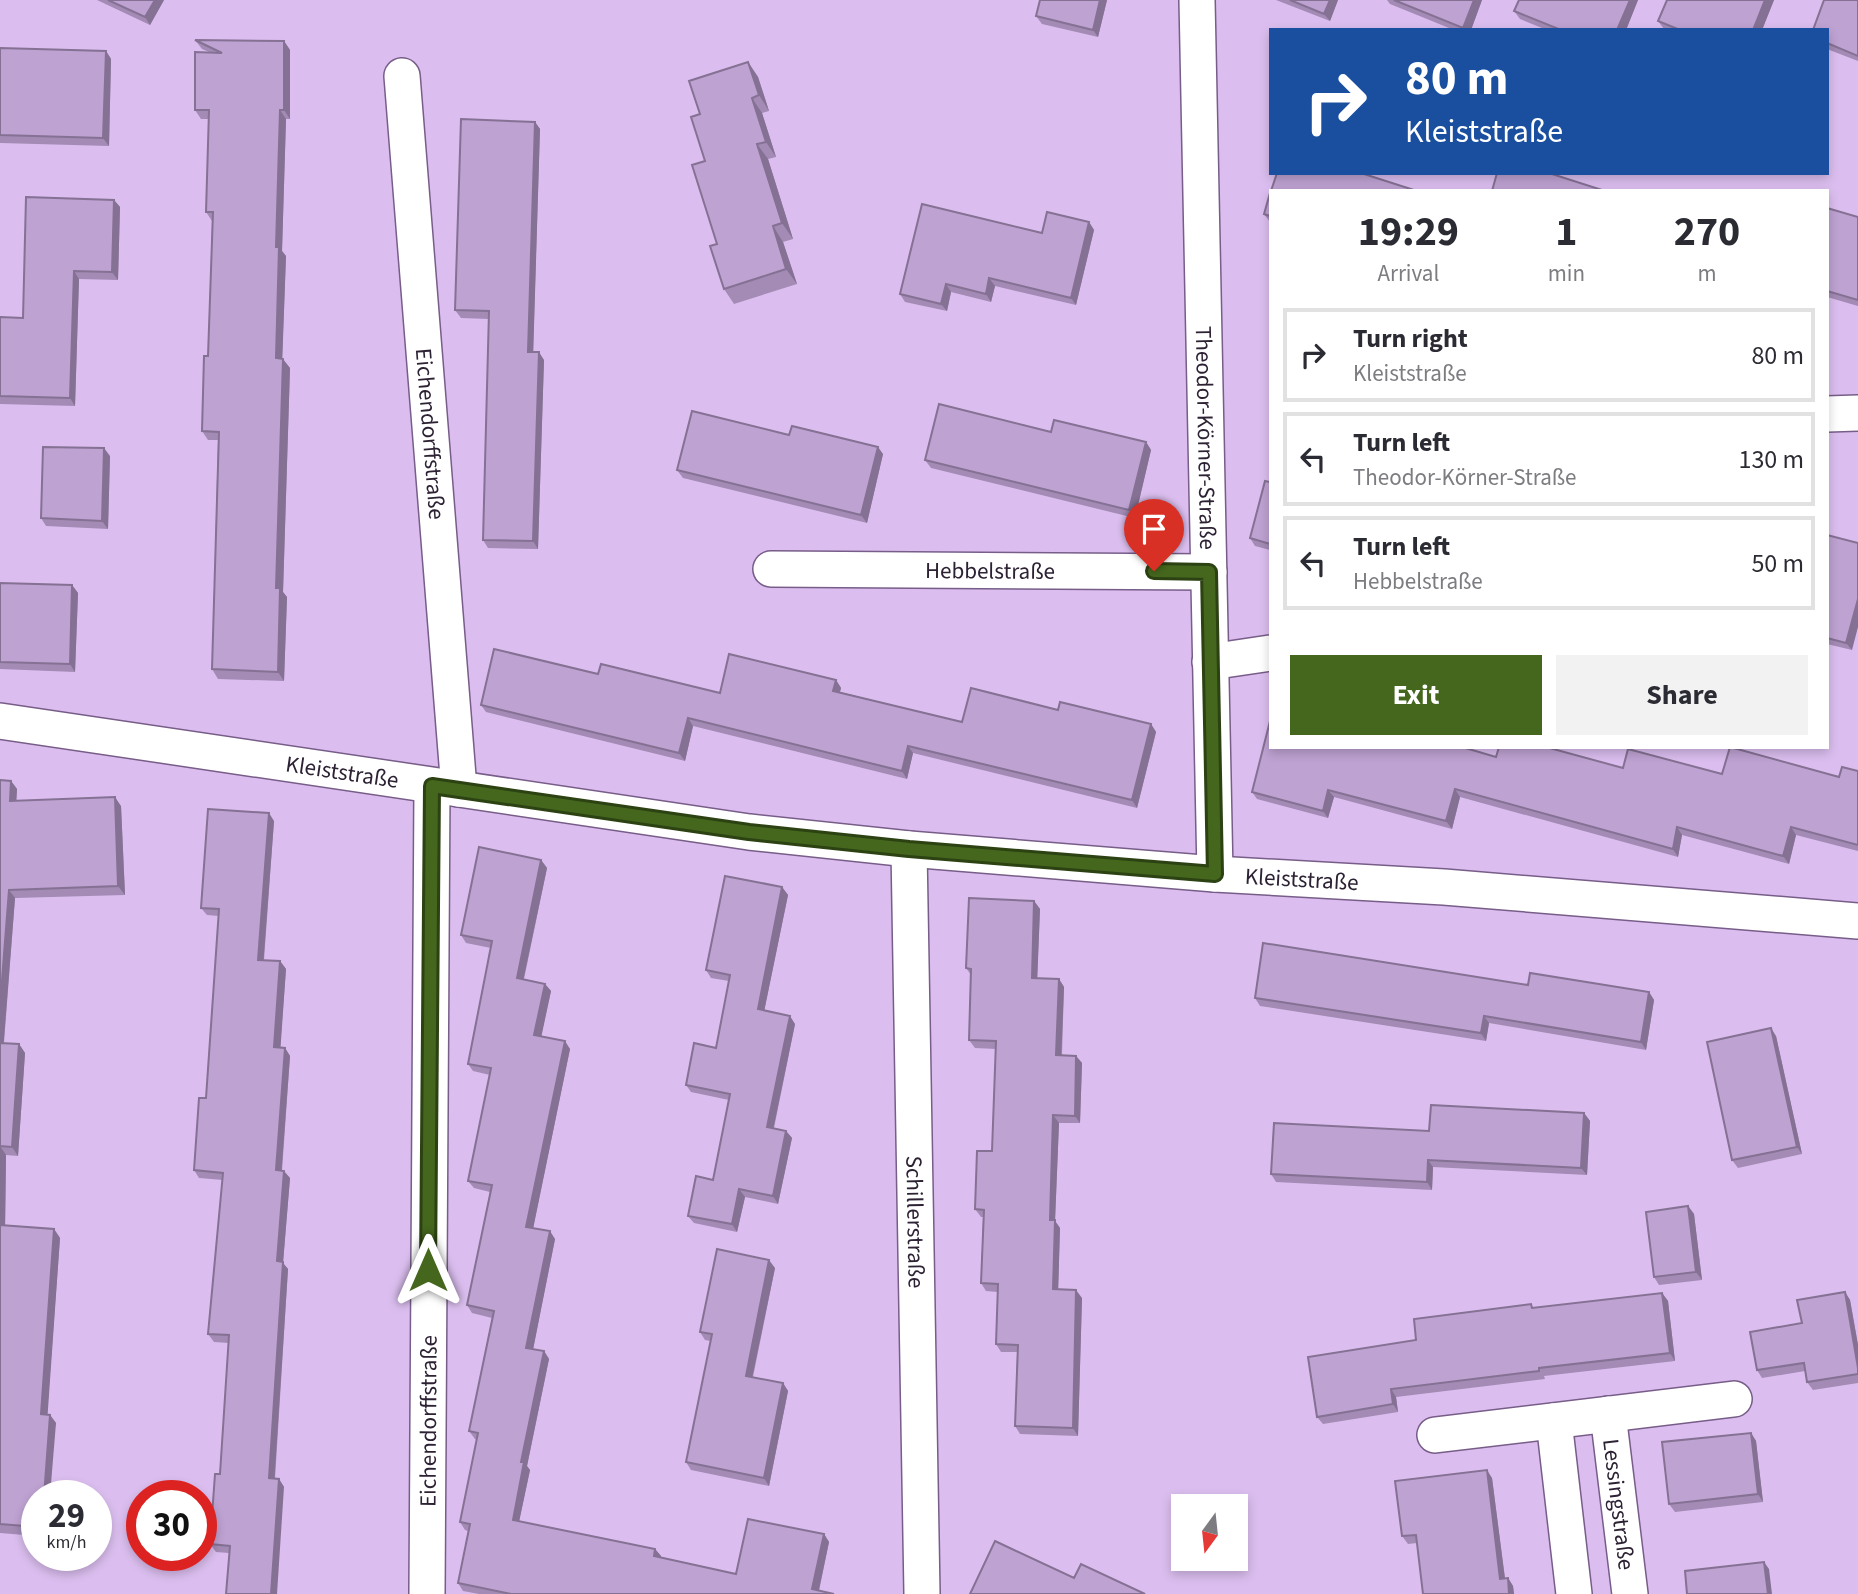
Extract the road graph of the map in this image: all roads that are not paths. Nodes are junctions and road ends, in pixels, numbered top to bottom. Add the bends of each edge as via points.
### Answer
1 (1196, 0) edge
2 (402, 76) dead end
3 (1858, 413) edge
4 (1829, 414) edge
5 (771, 569) dead end
6 (1209, 572) junction
7 (1269, 653) edge
8 (1210, 662) junction
9 (0, 721) edge
10 (445, 788) junction
11 (909, 849) junction
12 (1215, 874) junction
13 (1858, 921) edge
14 (1734, 1399) dead end
15 (1608, 1414) junction
16 (1554, 1421) junction
17 (1436, 1436) dead end
18 (427, 1594) edge
19 (922, 1594) edge
20 (1574, 1594) edge
21 (1630, 1594) edge

1 - 6 street, Theodor-Körner-Straße
2 - 10 street, Eichendorffstraße
3 - 4 street
5 - 6 street, Hebbelstraße
6 - 8 street, Theodor-Körner-Straße
7 - 8 street
8 - 12 street, Theodor-Körner-Straße
9 - 10 street, Kleiststraße
10 - 11 street, Kleiststraße via 749,832
10 - 18 street, Eichendorffstraße
11 - 12 street, Kleiststraße
11 - 19 street, Schillerstraße
12 - 13 street, Kleiststraße via 1444,887
14 - 15 street, Lessingstraße
15 - 16 street, Lessingstraße
15 - 21 street, Lessingstraße
16 - 17 street, Lessingstraße
16 - 20 street

